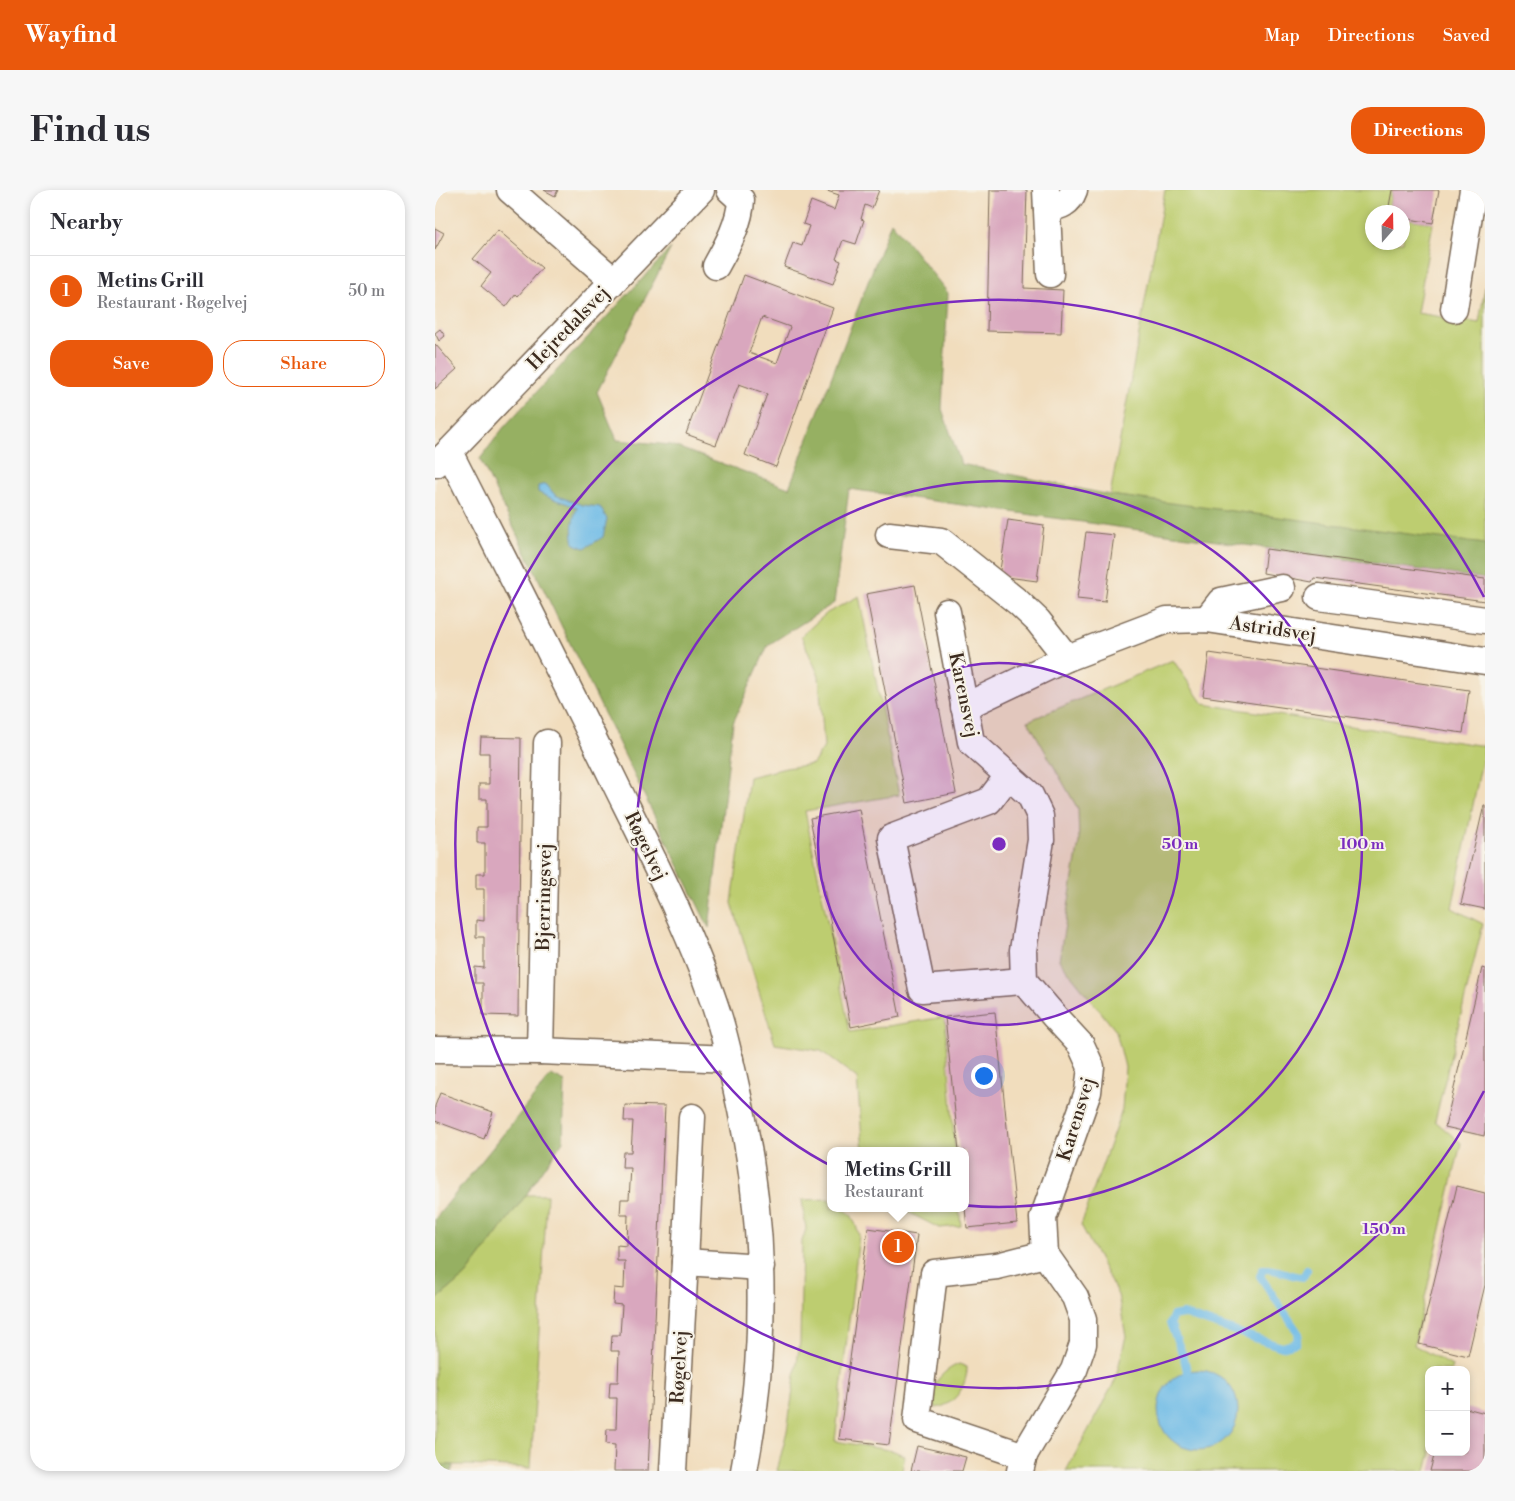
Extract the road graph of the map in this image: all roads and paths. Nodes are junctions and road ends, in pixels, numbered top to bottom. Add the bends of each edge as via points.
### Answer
1 (510, 190) edge
2 (701, 190) edge
3 (730, 190) edge
4 (1075, 190) edge
5 (1473, 190) edge
6 (1047, 199) edge
7 (716, 266) dead end
8 (1050, 274) dead end
9 (613, 280) junction
10 (1454, 309) dead end
11 (442, 458) edge
12 (889, 535) dead end
13 (1282, 588) dead end
14 (1319, 597) dead end
15 (947, 612) dead end
16 (1207, 619) junction
17 (1485, 620) edge
18 (1067, 658) junction
19 (1485, 661) edge
20 (964, 707) junction
21 (547, 743) dead end
22 (1008, 776) junction
23 (1025, 981) junction
24 (435, 1050) edge
25 (540, 1051) junction
26 (730, 1059) junction
27 (692, 1117) dead end
28 (1045, 1254) junction
29 (685, 1262) junction
30 (761, 1268) junction
31 (1022, 1464) edge
32 (673, 1471) edge
33 (744, 1471) edge

1 - 9 street
2 - 9 street, Hejredalsvej
3 - 7 street via 741,200 741,210
4 - 6 street via 1070,200 1061,206
5 - 10 street
6 - 8 street
9 - 11 street, Hejredalsvej
11 - 26 street, Røgelvej via 607,766 678,914 706,978
12 - 18 street via 941,541 1019,603
13 - 16 street via 1221,601
14 - 17 street
15 - 20 street, Karensvej
16 - 18 street, Astridsvej via 1167,620
16 - 19 street, Astridsvej
18 - 20 street, Astridsvej
20 - 22 street, Karensvej via 971,742
21 - 25 street, Bjerringsvej
22 - 23 street, Karensvej via 1029,795 1040,816 1041,840 1023,950
22 - 23 street via 989,801 891,838 922,990
23 - 28 street, Karensvej via 1081,1045 1091,1067 1087,1092 1043,1218
24 - 25 street
25 - 26 street
26 - 30 street, Røgelvej via 755,1187
27 - 29 street, Røgelvej
28 - 31 street via 1075,1297 1083,1319 1083,1344 1074,1370
28 - 31 street via 997,1266 934,1273 917,1420
29 - 30 street
29 - 32 street, Røgelvej
30 - 33 street, Røgelvej via 757,1371

